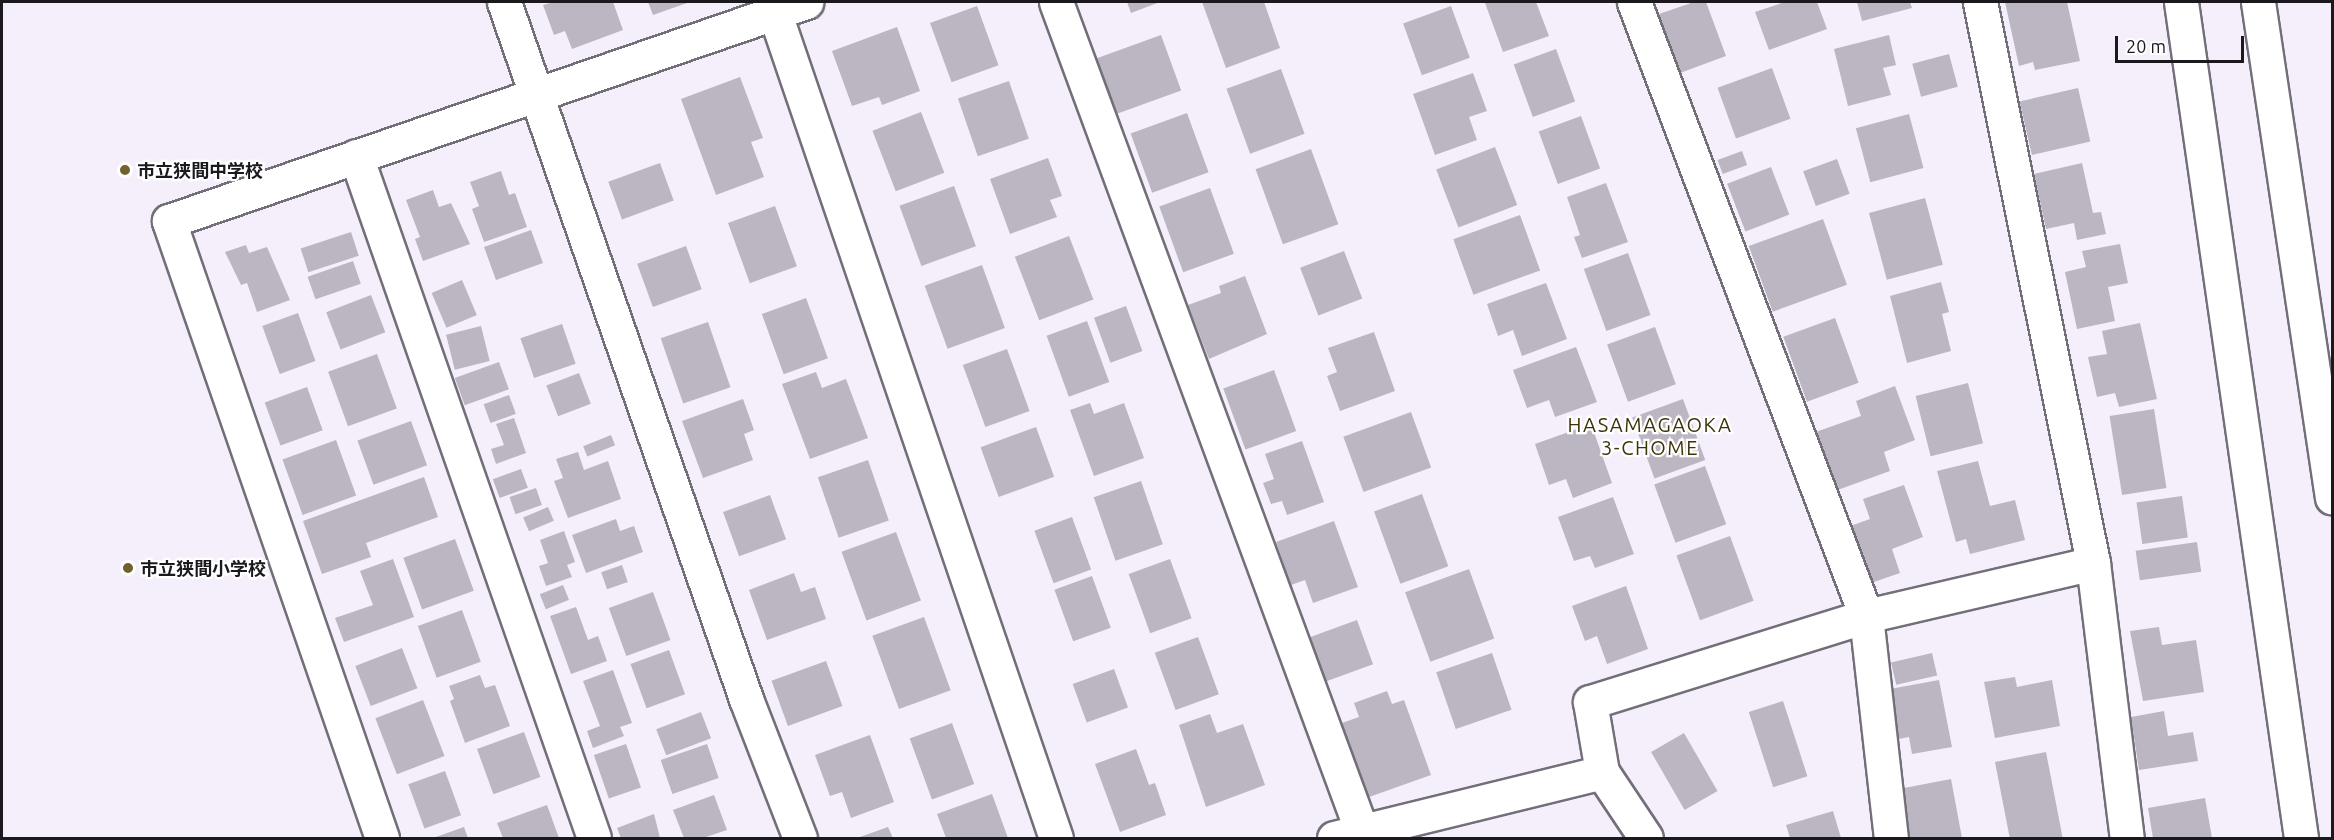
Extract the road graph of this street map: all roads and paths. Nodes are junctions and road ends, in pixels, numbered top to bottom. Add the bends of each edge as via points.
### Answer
1 (504, 2) edge
2 (806, 2) edge
3 (1056, 2) edge
4 (1634, 2) edge
5 (1980, 2) edge
6 (2181, 2) edge
7 (2258, 2) edge
8 (773, 7) edge
9 (537, 93) junction
10 (356, 156) junction
11 (2332, 498) edge
12 (2093, 563) junction
13 (1866, 616) junction
14 (1602, 772) junction
15 (1348, 834) edge
16 (382, 838) edge
17 (594, 838) edge
18 (800, 838) edge
19 (1056, 838) edge
20 (1646, 838) edge
21 (1891, 838) edge
22 (2127, 838) edge
23 (2301, 838) edge

1 - 9 street
2 - 8 street
3 - 15 street
4 - 13 street
5 - 12 street
6 - 23 street
7 - 11 street
8 - 9 street
8 - 19 street
9 - 10 street
9 - 18 street via 746,699
10 - 16 street via 169,221
10 - 17 street
12 - 13 street
12 - 22 street
13 - 14 street via 1590,702
13 - 21 street
14 - 15 street
14 - 20 street

